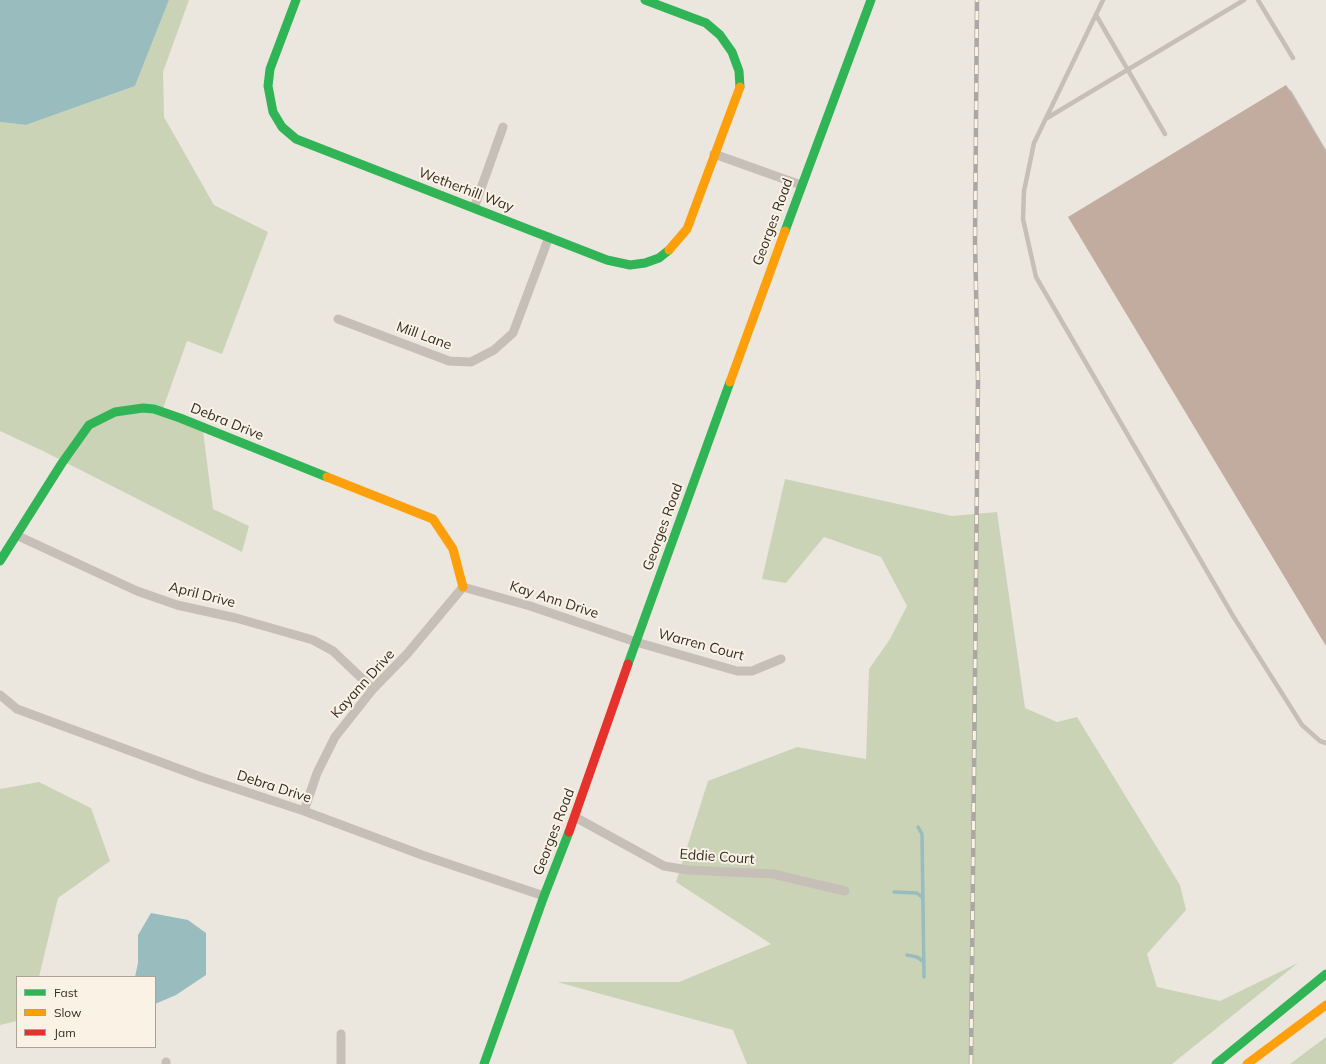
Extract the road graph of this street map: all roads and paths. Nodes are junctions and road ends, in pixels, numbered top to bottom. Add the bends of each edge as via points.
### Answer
1 (296, 0) edge
2 (645, 0) edge
3 (871, 0) edge
4 (1103, 0) edge
5 (1244, 0) edge
6 (1258, 0) edge
7 (1096, 15) junction
8 (1293, 58) dead end
9 (1128, 70) junction
10 (1046, 119) junction
11 (503, 127) dead end
12 (1165, 134) dead end
13 (714, 154) junction
14 (801, 185) junction
15 (474, 208) junction
16 (549, 237) junction
17 (338, 319) dead end
18 (16, 535) junction
19 (0, 561) edge
20 (463, 587) junction
21 (636, 642) junction
22 (781, 659) dead end
23 (373, 689) junction
24 (0, 696) edge
25 (1326, 743) edge
26 (304, 811) junction
27 (575, 817) junction
28 (845, 891) dead end
29 (544, 896) junction
30 (1326, 974) edge
31 (1326, 1005) edge
32 (341, 1034) dead end
33 (341, 1064) edge
34 (484, 1064) edge
35 (1216, 1064) edge
36 (1247, 1064) edge

1 - 15 main road, Wetherhill Way via 270,69 268,86 273,112 282,128 296,139
2 - 13 main road, Wetherhill Way via 706,23 720,35 732,52 739,72 740,87
3 - 14 main road, Georges Road
4 - 7 lane
5 - 9 lane
6 - 8 lane
7 - 9 lane
7 - 10 lane
9 - 10 lane
9 - 12 lane
10 - 25 lane via 1034,143 1024,191 1023,219 1036,277 1233,616 1302,725
11 - 15 street
13 - 14 street
13 - 16 main road, Wetherhill Way via 687,229 659,258 630,265 606,260
14 - 21 main road, Georges Road
15 - 16 main road, Wetherhill Way
16 - 17 street, Mill Lane via 513,333 494,350 471,362 449,361
18 - 19 main road, Debra Drive
18 - 20 main road, Debra Drive via 89,425 115,412 154,409 433,519 453,548
18 - 23 street, April Drive via 137,591 177,605 236,618 313,640 333,651
20 - 21 street, Kay Ann Drive via 530,606
20 - 23 street, Kayann Drive via 407,654
21 - 22 street, Warren Court via 737,671 752,671
21 - 27 main road, Georges Road
23 - 26 street, Kayann Drive via 335,737 316,773
24 - 26 street, Debra Drive via 17,710 201,777
26 - 29 street, Debra Drive via 422,856
27 - 28 street, Eddie Court via 664,866 688,870 773,874
27 - 29 main road, Georges Road
29 - 34 main road, Georges Road
30 - 35 main road
31 - 36 main road
32 - 33 street

